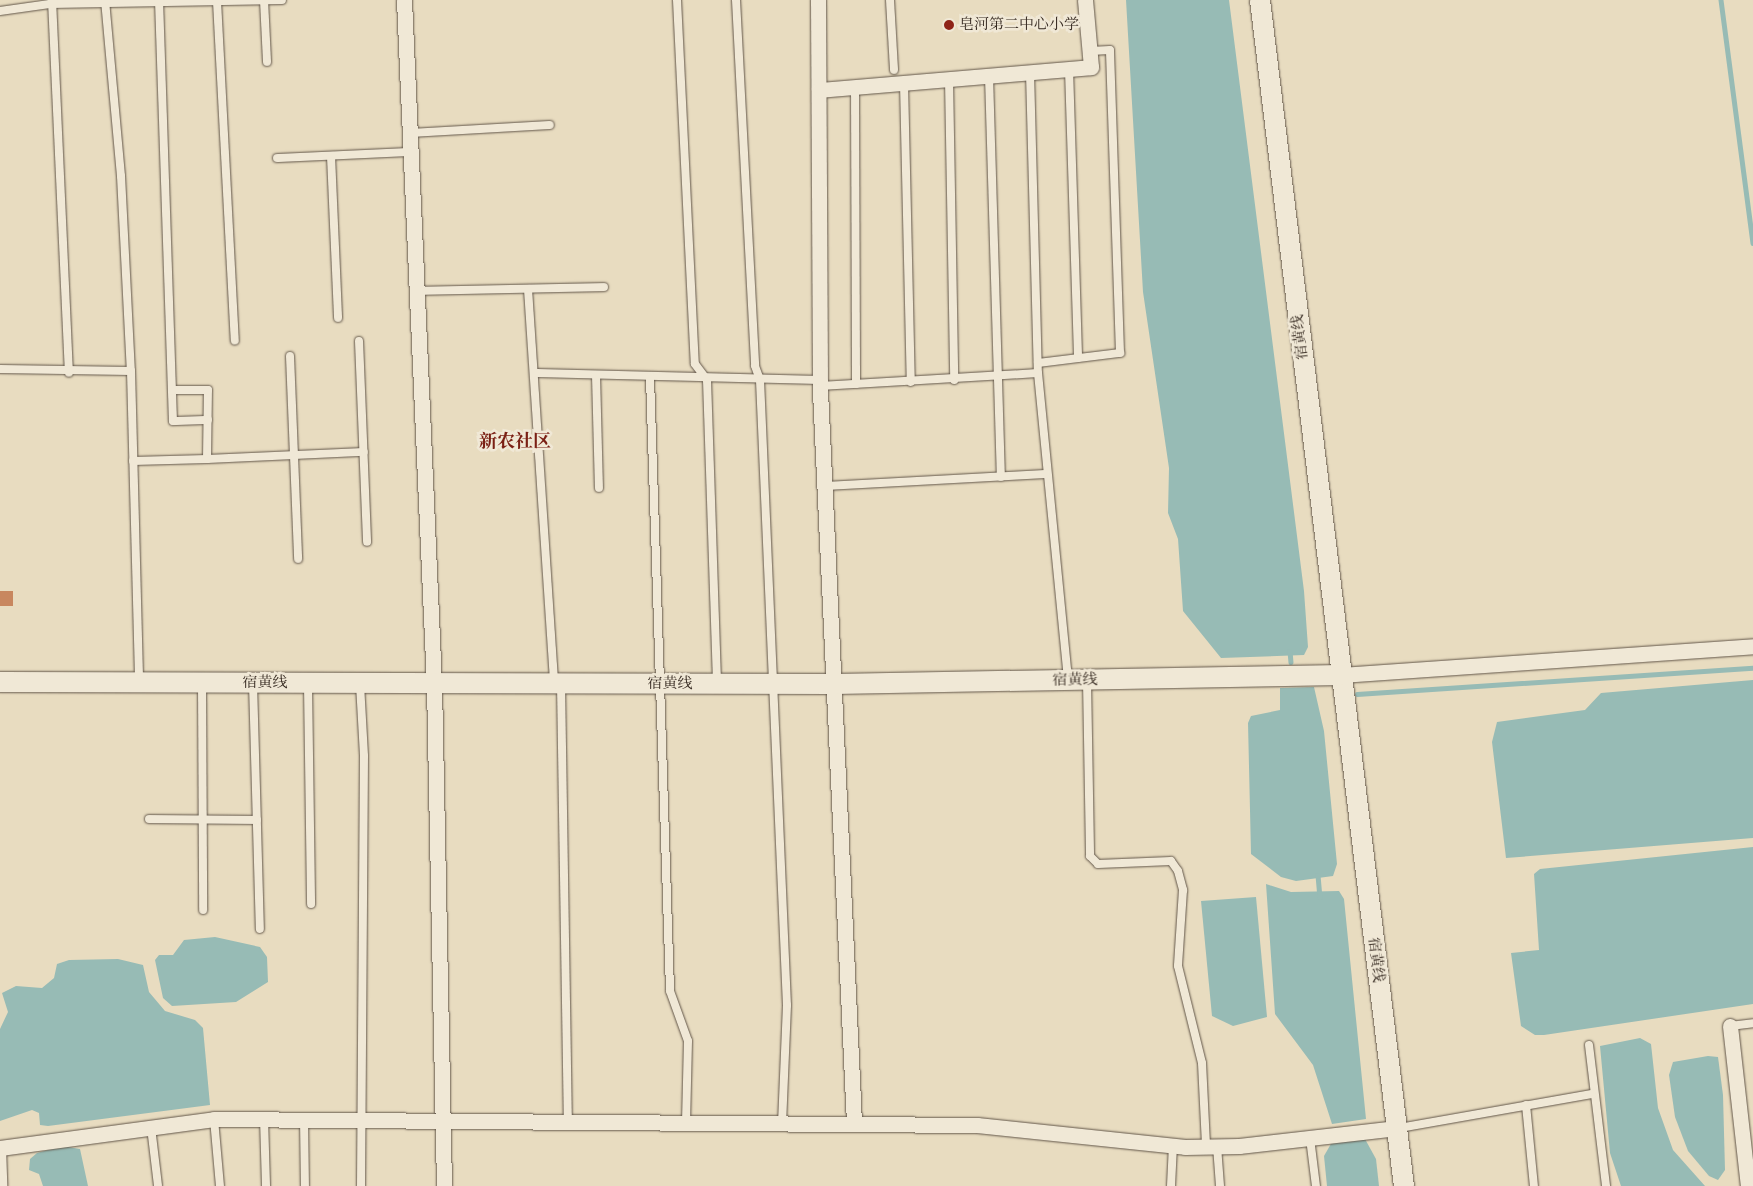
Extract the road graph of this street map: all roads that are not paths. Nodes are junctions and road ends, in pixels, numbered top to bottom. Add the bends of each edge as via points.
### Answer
1 (3, 0) edge
2 (264, 0) edge
3 (282, 0) edge
4 (404, 0) edge
5 (677, 0) edge
6 (736, 0) edge
7 (818, 0) edge
8 (890, 0) edge
9 (1085, 0) edge
10 (1260, 0) edge
11 (159, 1) edge
12 (217, 1) edge
13 (52, 2) edge
14 (105, 2) edge
15 (2, 10) edge
16 (1090, 51) junction
17 (267, 62) dead end
18 (1069, 69) junction
19 (894, 70) dead end
20 (1030, 72) junction
21 (989, 76) junction
22 (949, 79) junction
23 (904, 82) junction
24 (854, 87) junction
25 (819, 90) junction
26 (550, 125) dead end
27 (410, 133) junction
28 (410, 152) junction
29 (331, 156) junction
30 (277, 158) dead end
31 (604, 287) dead end
32 (528, 290) junction
33 (416, 291) junction
34 (338, 318) dead end
35 (235, 341) dead end
36 (359, 341) dead end
37 (290, 356) dead end
38 (1078, 358) junction
39 (1038, 363) junction
40 (0, 369) edge
41 (131, 371) junction
42 (68, 373) junction
43 (537, 373) junction
44 (1038, 373) junction
45 (596, 375) junction
46 (998, 376) junction
47 (650, 377) junction
48 (707, 380) junction
49 (760, 380) junction
50 (954, 380) junction
51 (911, 382) junction
52 (820, 383) junction
53 (856, 384) junction
54 (174, 390) junction
55 (208, 420) junction
56 (364, 452) junction
57 (294, 455) junction
58 (208, 459) junction
59 (133, 461) junction
60 (1046, 474) junction
61 (1001, 476) junction
62 (825, 486) junction
63 (599, 488) dead end
64 (367, 542) dead end
65 (298, 559) dead end
66 (1753, 646) edge
67 (1341, 674) junction
68 (1078, 679) junction
69 (0, 682) edge
70 (139, 683) junction
71 (202, 683) junction
72 (253, 683) junction
73 (308, 684) junction
74 (360, 684) junction
75 (434, 684) junction
76 (557, 684) junction
77 (663, 684) junction
78 (717, 684) junction
79 (774, 684) junction
80 (835, 684) junction
81 (148, 820) dead end
82 (203, 820) junction
83 (257, 820) junction
84 (311, 904) dead end
85 (203, 910) dead end
86 (260, 929) dead end
87 (1753, 1023) edge
88 (1730, 1026) joint
89 (1588, 1045) dead end
90 (1592, 1094) junction
91 (1526, 1105) junction
92 (442, 1117) junction
93 (214, 1118) junction
94 (264, 1118) junction
95 (304, 1118) junction
96 (362, 1118) junction
97 (568, 1119) junction
98 (686, 1121) junction
99 (782, 1122) junction
100 (854, 1123) junction
101 (151, 1127) junction
102 (1397, 1128) junction
103 (1310, 1138) junction
104 (1173, 1145) junction
105 (1211, 1146) junction
106 (1, 1148) edge
107 (4, 1186) edge
108 (158, 1186) edge
109 (220, 1186) edge
110 (266, 1186) edge
111 (305, 1186) edge
112 (361, 1186) edge
113 (444, 1186) edge
114 (1171, 1186) edge
115 (1220, 1186) edge
116 (1316, 1186) edge
117 (1404, 1186) edge
118 (1534, 1186) edge
119 (1606, 1186) edge
120 (1748, 1186) edge

1 - 15 lane
2 - 3 lane
2 - 12 lane
2 - 17 lane
4 - 27 street
5 - 48 lane via 695,364
6 - 49 lane via 755,366
7 - 25 street
8 - 19 lane
9 - 16 street
10 - 67 main road, 宿黄线
11 - 12 lane
11 - 14 lane
11 - 54 lane
12 - 35 lane
13 - 14 lane
13 - 15 lane
13 - 42 lane
14 - 41 lane via 121,176
16 - 18 street via 1091,67
16 - 38 lane via 1110,50 1120,353
18 - 20 street
18 - 38 lane
20 - 21 street
20 - 39 lane
21 - 22 street
21 - 46 lane
22 - 23 street
22 - 50 lane
23 - 24 street
23 - 51 lane
24 - 25 street
24 - 53 lane
25 - 52 street
26 - 27 lane
27 - 28 street
28 - 29 lane
28 - 33 street
29 - 30 lane
29 - 34 lane
31 - 32 lane
32 - 33 lane
32 - 43 lane
33 - 75 street
36 - 56 lane
37 - 57 lane
38 - 39 lane
39 - 44 lane
40 - 42 lane
41 - 42 lane
41 - 59 lane
43 - 45 lane
43 - 76 lane
44 - 46 lane
44 - 60 lane
45 - 47 lane
45 - 63 lane
46 - 50 lane
46 - 61 lane
47 - 48 lane
47 - 77 lane
48 - 49 lane
48 - 78 lane
49 - 52 lane
49 - 79 lane
50 - 51 lane
51 - 53 lane
52 - 53 lane
52 - 62 street
54 - 55 lane via 208,390
54 - 55 lane via 173,421
55 - 58 lane
56 - 57 lane
56 - 64 lane
57 - 58 lane
57 - 65 lane
58 - 59 lane
59 - 70 lane
60 - 61 lane
60 - 68 lane
61 - 62 lane
62 - 80 street
66 - 67 street
67 - 68 main road, 宿黄线
67 - 102 main road, 宿黄线
68 - 80 main road, 宿黄线
68 - 105 lane via 1090,856 1098,864 1171,861 1178,871 1183,890 1178,966 1202,1063
69 - 70 main road, 宿黄线
70 - 71 main road, 宿黄线
71 - 72 main road, 宿黄线
71 - 82 lane
72 - 73 main road, 宿黄线
72 - 83 lane
73 - 74 main road, 宿黄线
73 - 84 lane
74 - 75 main road, 宿黄线
74 - 96 lane via 364,756
75 - 76 main road, 宿黄线
75 - 92 street
76 - 77 main road, 宿黄线
76 - 97 lane
77 - 78 main road, 宿黄线
77 - 98 lane via 670,991 688,1041
78 - 79 main road, 宿黄线
79 - 80 main road, 宿黄线
79 - 99 lane via 787,1005
80 - 100 street
81 - 82 lane
82 - 83 lane
82 - 85 lane
83 - 86 lane
87 - 88 lane
88 - 120 street
89 - 90 lane
90 - 91 lane
90 - 119 lane
91 - 102 lane
91 - 118 lane
92 - 96 street
92 - 97 street
92 - 113 street
93 - 94 street
93 - 101 street
93 - 109 lane
94 - 95 street
94 - 110 lane
95 - 96 street
95 - 111 lane
96 - 112 lane
97 - 98 street
98 - 99 street
99 - 100 street
100 - 104 street via 1036,1128
101 - 106 street
101 - 108 lane
102 - 103 street
102 - 117 main road, 宿黄线
103 - 105 street
103 - 116 lane
104 - 105 street
104 - 114 lane
105 - 115 lane
106 - 107 lane

